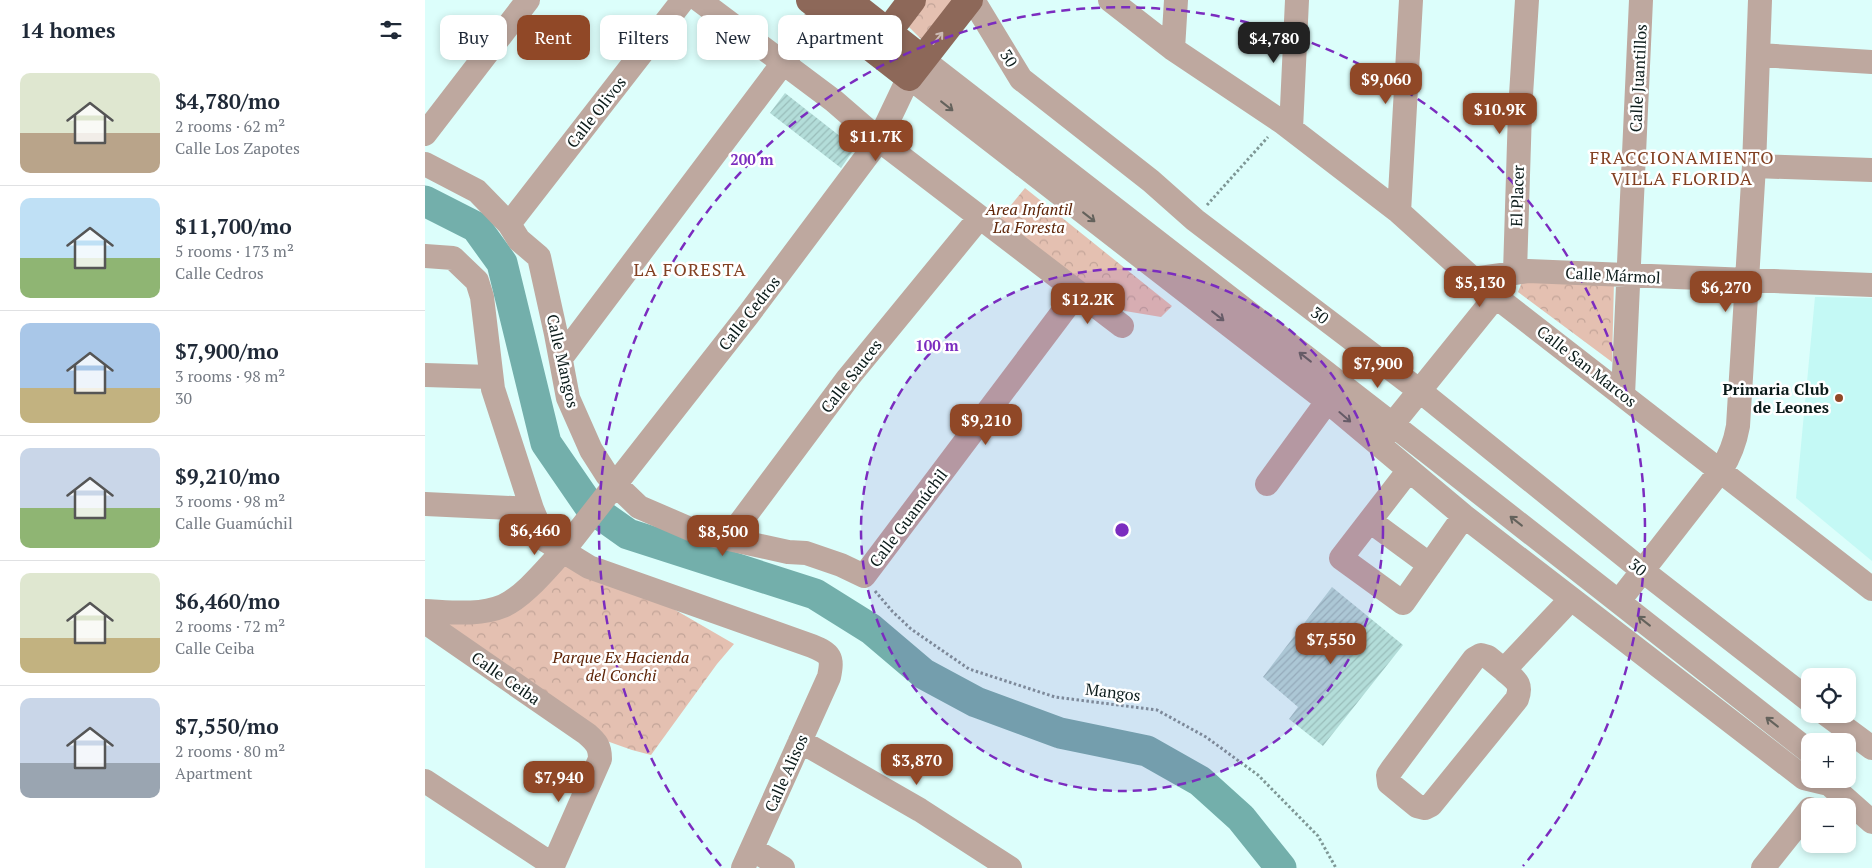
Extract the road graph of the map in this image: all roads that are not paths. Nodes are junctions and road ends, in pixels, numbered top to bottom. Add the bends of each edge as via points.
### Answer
1 (528, 0) edge
2 (683, 0) edge
3 (699, 0) edge
4 (911, 0) edge
5 (971, 0) edge
6 (1110, 0) edge
7 (1176, 0) edge
8 (1297, 0) edge
9 (1411, 0) edge
10 (1527, 0) edge
11 (1641, 0) edge
12 (1760, 0) edge
13 (827, 3) edge
14 (844, 15) edge
15 (901, 15) edge
16 (1173, 49) junction
17 (1759, 55) junction
18 (902, 58) edge
19 (1872, 62) edge
20 (784, 63) junction
21 (915, 68) junction
22 (1286, 125) junction
23 (425, 134) edge
24 (879, 140) junction
25 (425, 164) edge
26 (1754, 166) junction
27 (1872, 170) edge
28 (1399, 212) junction
29 (980, 217) junction
30 (509, 224) junction
31 (425, 256) edge
32 (1515, 272) junction
33 (1628, 275) junction
34 (1473, 279) junction
35 (1747, 281) junction
36 (1872, 285) edge
37 (1077, 293) junction
38 (1496, 296) junction
39 (1121, 326) dead end
40 (561, 358) junction
41 (425, 375) edge
42 (491, 377) junction
43 (1420, 391) junction
44 (1333, 392) junction
45 (1623, 395) junction
46 (1392, 424) junction
47 (1377, 444) junction
48 (1409, 470) junction
49 (1721, 470) junction
50 (1267, 484) dead end
51 (611, 490) junction
52 (425, 504) edge
53 (532, 508) junction
54 (1464, 516) junction
55 (1370, 521) junction
56 (728, 539) junction
57 (567, 545) junction
58 (1430, 565) junction
59 (1643, 571) junction
60 (864, 576) joint
61 (1872, 589) edge
62 (1571, 599) junction
63 (1619, 601) junction
64 (425, 611) edge
65 (425, 622) edge
66 (1504, 670) junction
67 (1801, 694) edge
68 (1838, 723) edge
69 (801, 741) junction
70 (1801, 745) edge
71 (1872, 748) edge
72 (1801, 776) edge
73 (425, 781) edge
74 (1837, 788) edge
75 (1868, 810) edge
76 (1801, 820) edge
77 (747, 858) edge
78 (552, 867) edge
79 (783, 868) edge
80 (1011, 868) edge
81 (1763, 868) edge

1 - 23 street
2 - 30 street, Calle Olivos
3 - 20 street
4 - 15 main road
21 -> 5 main road
5 - 43 street, 30 via 1021,79 1151,181 1195,220
6 - 16 street, Calle San Marcos
7 - 16 street
8 - 22 street
9 - 28 street
10 - 32 street, El Placer
11 - 33 street, Calle Juantillos
12 - 17 street
13 - 14 main road
13 - 20 street
16 - 22 street, Calle San Marcos
17 - 19 street
17 - 26 street
18 - 21 main road
20 - 24 street
20 - 40 street
21 - 24 street, Calle Cedros
21 - 44 street
22 - 28 street, Calle San Marcos
24 - 29 street
24 - 51 street, Calle Cedros
25 - 30 street, Calle Mangos via 477,191
26 - 27 street
26 - 35 street
28 - 34 street, Calle San Marcos
29 - 37 street
29 - 56 street, Calle Sauces via 848,378
30 - 40 street, Calle Mangos via 519,240 539,257
31 - 42 street via 453,258 477,281 482,297
32 - 33 street, Calle Mármol
32 - 34 street, Calle Mármol
33 - 35 street, Calle Mármol
33 - 45 street, Calle Juantillos
34 - 38 street, Calle San Marcos
35 - 36 street, Calle Mármol
35 - 49 street via 1739,426 1730,456
37 - 39 street
37 - 60 street, Calle Guamúchil
38 - 43 street
38 - 45 street, Calle San Marcos
40 - 51 street, Calle Mangos via 568,398 591,450 607,475
41 - 42 street
42 - 53 street
43 - 46 street
43 - 59 street, 30
44 - 46 street
44 -> 47 street
44 - 50 street
45 - 49 street, Calle San Marcos
46 - 47 street
63 -> 46 street
47 - 48 street
48 - 54 street
48 - 55 street
49 - 59 street
49 - 61 street, Calle San Marcos
51 - 56 street, Calle Mangos via 660,517 697,532
51 - 57 street, Calle Cedros
52 - 53 street
53 - 57 street via 545,540
54 - 58 street
54 - 62 street
55 - 58 street
55 - 58 street via 1341,558 1403,603
56 - 60 street, Calle Mangos via 806,553
57 - 64 street via 536,581 504,606 470,613
57 - 69 street, Calle Alisos via 589,567 824,651 832,665 829,677
59 - 63 street
59 - 67 street, 30
62 - 66 street
62 - 72 street
70 -> 63 street
65 - 78 street, Calle Ceiba via 597,743 599,759
66 - 66 street via 1488,657 1481,655 1474,659 1388,775 1389,783 1417,806 1425,808 1431,804 1517,699 1521,690 1518,683
68 - 71 street
69 - 77 street, Calle Alisos
69 - 80 street via 920,810
73 - 78 street
74 - 75 street
76 - 81 street
77 - 79 street

